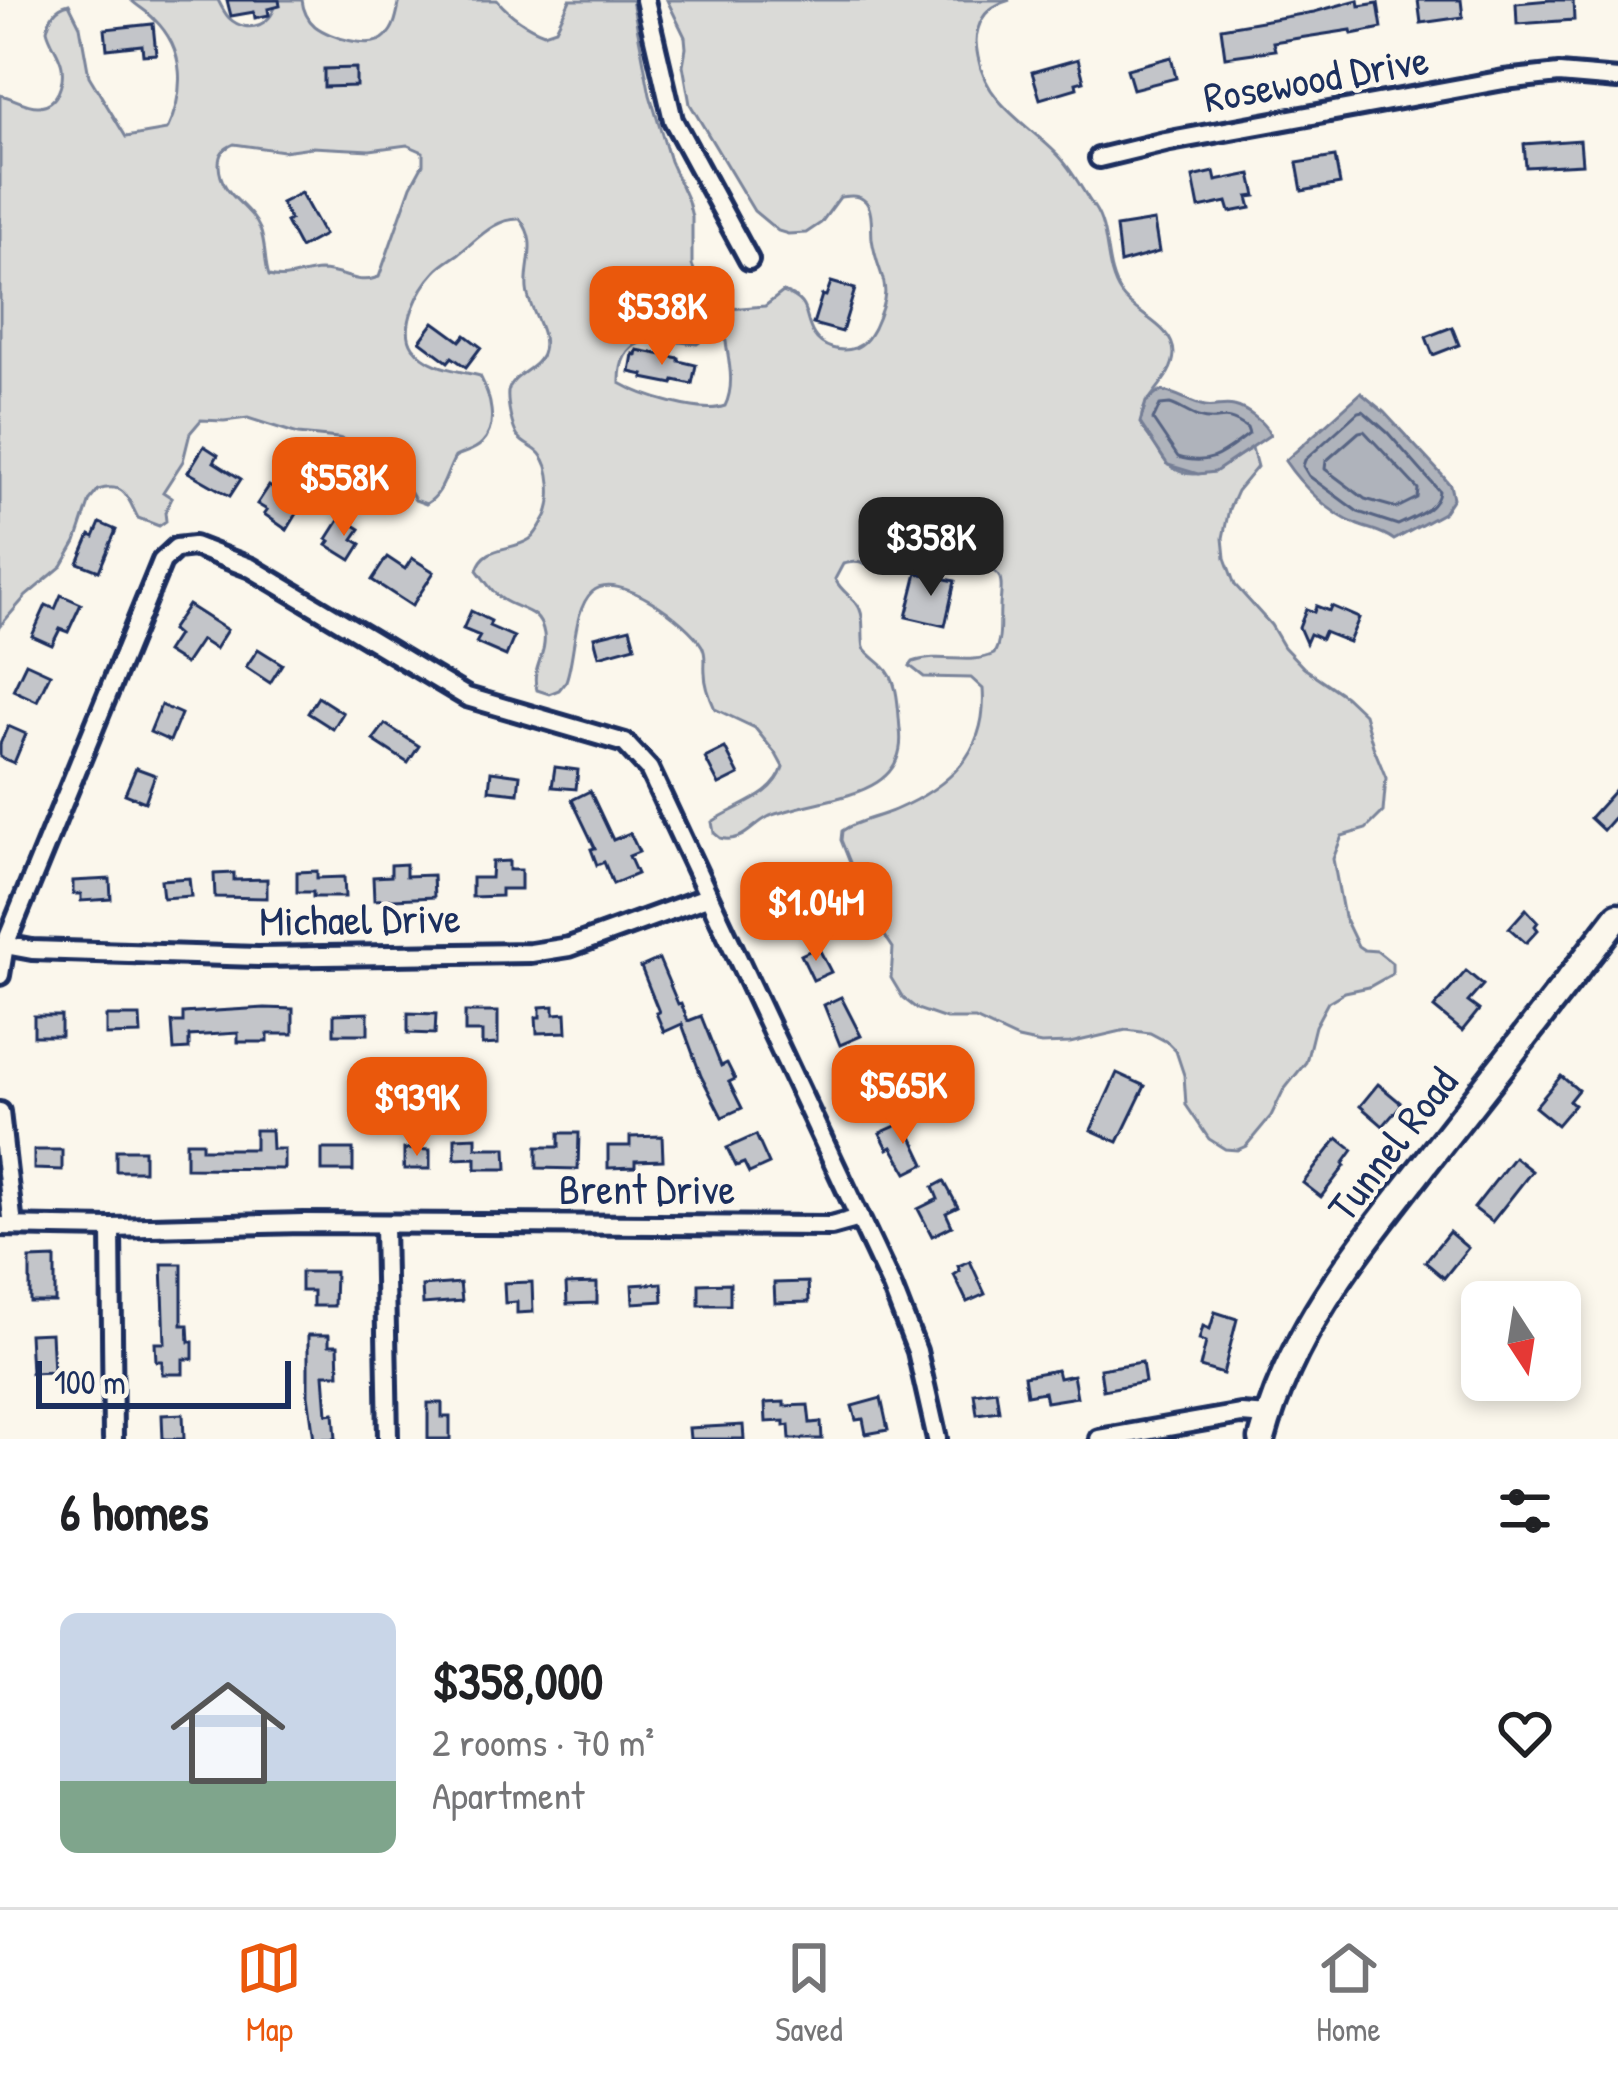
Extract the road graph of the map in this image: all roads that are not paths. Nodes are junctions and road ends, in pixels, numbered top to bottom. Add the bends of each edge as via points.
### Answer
1 (645, 0) edge
2 (1618, 79) edge
3 (1099, 158) dead end
4 (749, 260) dead end
5 (707, 897) junction
6 (1618, 916) edge
7 (5, 945) junction
8 (0, 975) edge
9 (0, 1112) edge
10 (860, 1218) junction
11 (384, 1225) junction
12 (6, 1226) edge
13 (111, 1228) junction
14 (1265, 1428) edge
15 (113, 1439) edge
16 (388, 1439) edge
17 (937, 1439) edge
18 (1100, 1439) edge

1 - 4 street via 674,120
2 - 3 street, Rosewood Drive via 1504,80
5 - 7 street, Michael Drive via 531,953 258,957
5 - 7 street via 649,769 625,743 467,697 251,568 194,546 162,561
5 - 10 street
6 - 14 main road, Tunnel Road via 1347,1265 1303,1331
7 - 8 street
9 - 12 street
10 - 11 street, Brent Drive via 831,1226
10 - 17 street via 917,1351
11 - 13 street, Brent Drive
11 - 16 street
12 - 13 street, Brent Drive
13 - 15 street
14 - 18 street via 1240,1414

